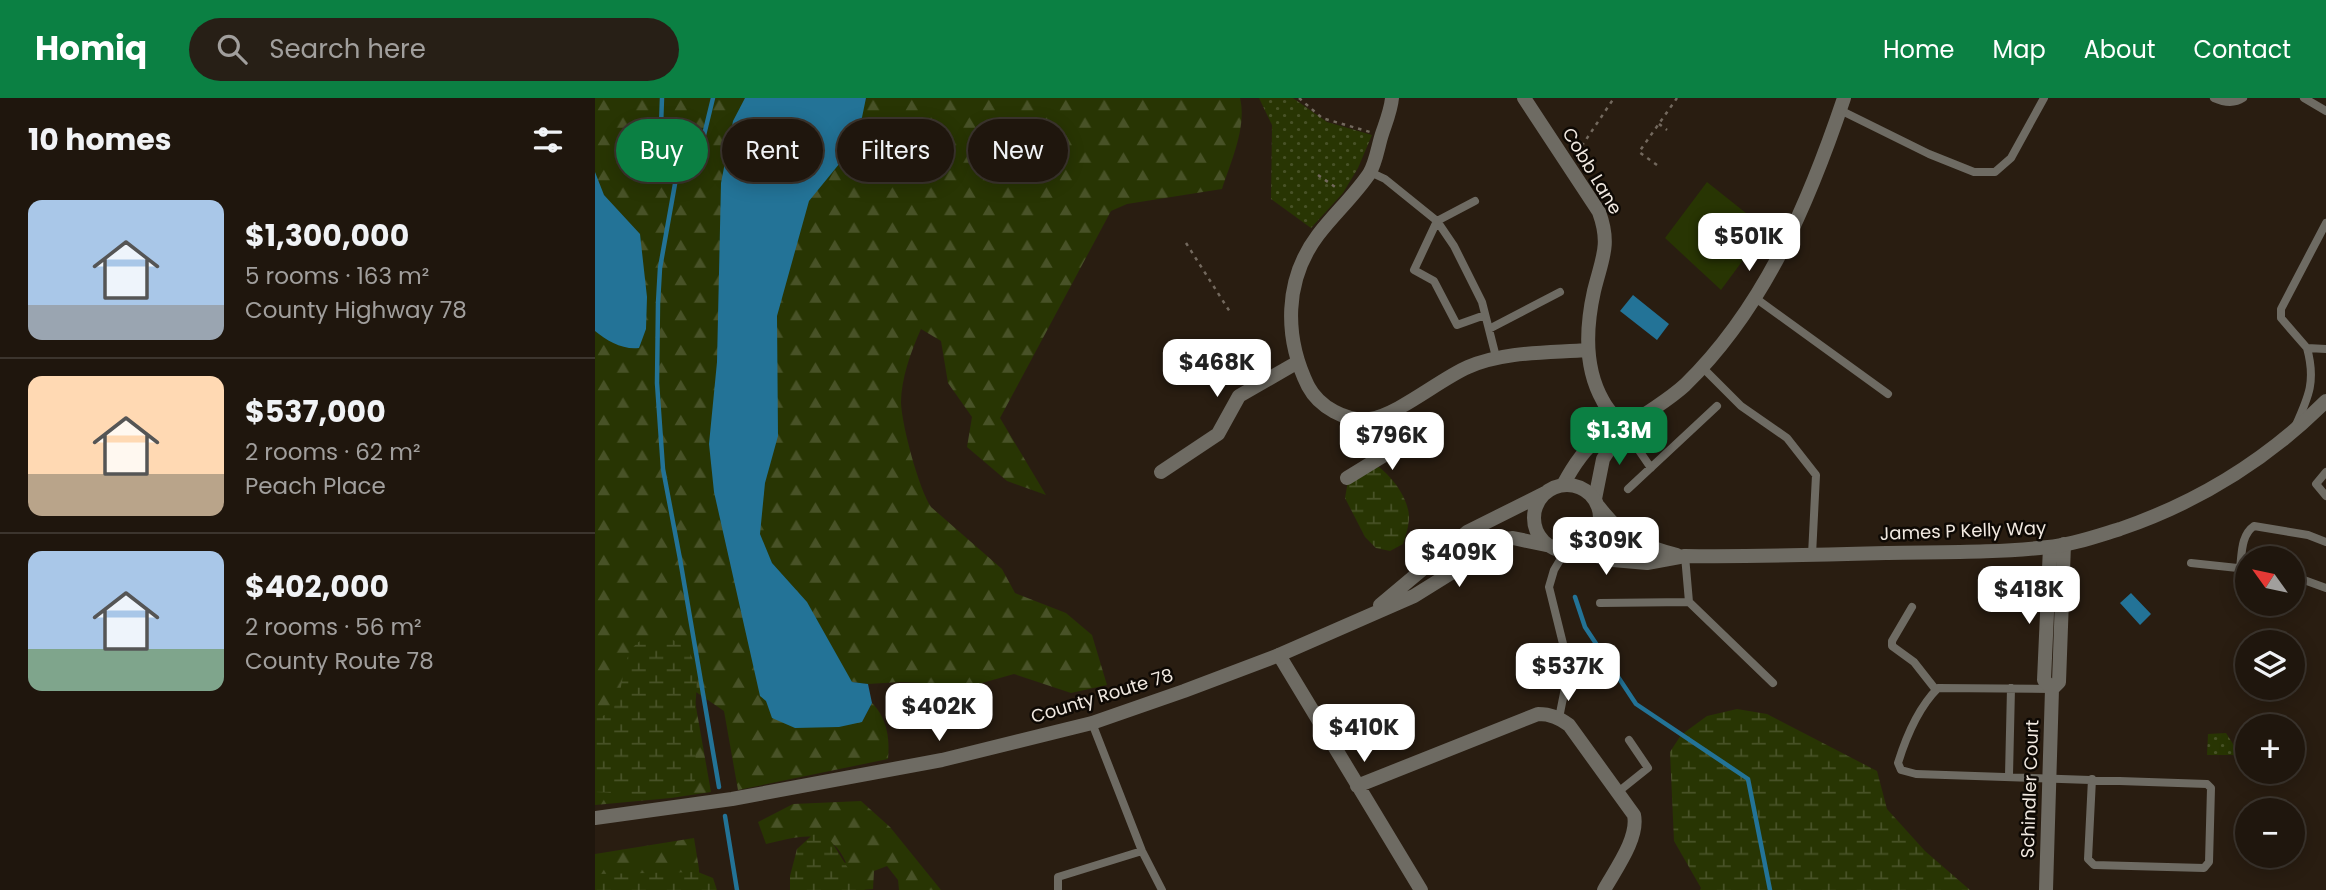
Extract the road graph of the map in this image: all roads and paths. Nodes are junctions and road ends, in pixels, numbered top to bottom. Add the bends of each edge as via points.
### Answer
1 (1299, 98) edge
2 (1392, 98) edge
3 (1524, 98) edge
4 (1614, 98) edge
5 (1677, 98) edge
6 (2044, 98) edge
7 (2214, 98) edge
8 (2243, 98) edge
9 (2304, 98) edge
10 (1842, 104) edge
11 (2326, 111) edge
12 (1659, 124) junction
13 (1667, 130) dead end
14 (1370, 132) dead end
15 (1575, 156) dead end
16 (1657, 165) dead end
17 (1370, 172) junction
18 (1318, 175) dead end
19 (1343, 193) dead end
20 (1475, 201) dead end
21 (1437, 221) junction
22 (2326, 223) edge
23 (1186, 243) dead end
24 (1560, 292) dead end
25 (1754, 298) junction
26 (1230, 312) dead end
27 (1485, 315) junction
28 (1489, 329) junction
29 (2307, 348) junction
30 (2326, 349) edge
31 (1588, 350) junction
32 (1496, 357) junction
33 (1298, 362) junction
34 (1701, 366) junction
35 (1888, 394) dead end
36 (2326, 401) edge
37 (1717, 406) dead end
38 (1623, 427) junction
39 (2292, 433) junction
40 (1417, 435) dead end
41 (1651, 468) junction
42 (1161, 472) dead end
43 (2326, 472) edge
44 (1347, 478) dead end
45 (1563, 485) junction
46 (1628, 489) dead end
47 (1545, 493) junction
48 (2326, 496) edge
49 (1596, 502) junction
50 (2326, 542) edge
51 (1551, 546) junction
52 (2057, 546) junction
53 (2244, 546) edge
54 (1569, 550) junction
55 (1812, 555) junction
56 (1685, 556) junction
57 (2192, 563) dead end
58 (2235, 568) edge
59 (2305, 580) edge
60 (2326, 588) edge
61 (1689, 602) junction
62 (1600, 603) dead end
63 (1912, 607) dead end
64 (1362, 618) junction
65 (1279, 655) junction
66 (1773, 683) dead end
67 (2011, 688) junction
68 (2052, 689) junction
69 (1935, 690) junction
70 (1559, 718) junction
71 (1092, 723) junction
72 (1629, 740) dead end
73 (2009, 775) junction
74 (2050, 777) junction
75 (2092, 779) junction
76 (1357, 786) junction
77 (1618, 792) junction
78 (595, 818) edge
79 (1142, 850) junction
80 (1058, 890) edge
81 (1162, 890) edge
82 (1421, 890) edge
83 (1604, 890) edge
84 (2046, 890) edge

1 - 14 path via 1322,118
2 - 17 street
3 - 31 street, Cobb Lane via 1599,212 1606,230
4 - 15 path
5 - 12 path
6 - 10 lane via 2011,158 1995,173 1974,172 1940,159
7 - 8 lane
9 - 11 lane
10 - 25 street via 1795,226
12 - 13 path
12 - 16 path via 1639,152
17 - 21 lane via 1385,178
17 - 33 street via 1318,235 1294,286 1290,313
18 - 19 path
20 - 21 lane
21 - 27 lane via 1472,280
21 - 27 lane via 1415,270 1434,281 1457,325
22 - 29 lane via 2281,309 2281,318
23 - 26 path
24 - 28 lane
25 - 34 street
25 - 35 lane
27 - 28 lane
28 - 32 lane
29 - 30 lane
29 - 39 lane via 2312,367 2310,392
31 - 32 street
31 - 38 street, Cobb Lane via 1604,402
32 - 33 street via 1455,373 1385,415 1370,419 1329,409 1311,391
33 - 42 street via 1239,396 1218,434
34 - 38 street via 1683,387
34 - 55 lane via 1741,406 1787,438 1817,475
36 - 39 street, James P Kelly Way
37 - 41 lane
38 - 41 lane
38 - 45 street via 1599,438
38 - 49 street via 1603,459
39 - 52 street, James P Kelly Way via 2206,493 2151,518
40 - 44 street
41 - 46 lane
43 - 48 lane via 2316,484
45 - 47 street
45 - 49 street via 1581,488
47 - 51 street via 1534,521
47 - 64 street, County Route 78 via 1467,532
49 - 54 street via 1599,525 1595,534 1589,542
49 - 56 street, James P Kelly Way via 1621,532 1639,544
50 - 53 lane via 2254,526
51 - 54 street
51 - 64 street, County Route 78 via 1513,538 1484,543 1438,583
52 - 55 street, James P Kelly Way
52 - 68 street, Schindler Court via 2044,680
54 - 56 street, James P Kelly Way via 1647,563
54 - 70 lane via 1549,586 1569,668
55 - 56 street, James P Kelly Way
56 - 61 lane
57 - 58 lane
59 - 60 lane
61 - 62 lane
61 - 66 lane
63 - 69 lane via 1892,646 1914,662
64 - 65 street, County Route 78
65 - 71 street, County Route 78
65 - 76 street
67 - 68 lane
67 - 69 lane
67 - 73 lane
68 - 74 street, Schindler Court
69 - 73 lane via 1903,748 1898,763 1901,770
70 - 76 street via 1538,714
70 - 77 street
71 - 78 street, County Route 78 via 929,762 732,799
71 - 79 lane
72 - 77 lane via 1648,768
73 - 74 lane
74 - 75 lane
74 - 84 street, Schindler Court
75 - 75 lane via 2207,783 2211,788 2209,862 2204,867 2094,864 2088,859
76 - 82 street
77 - 83 street via 1634,815 1635,831
79 - 80 lane via 1058,877
79 - 81 lane

